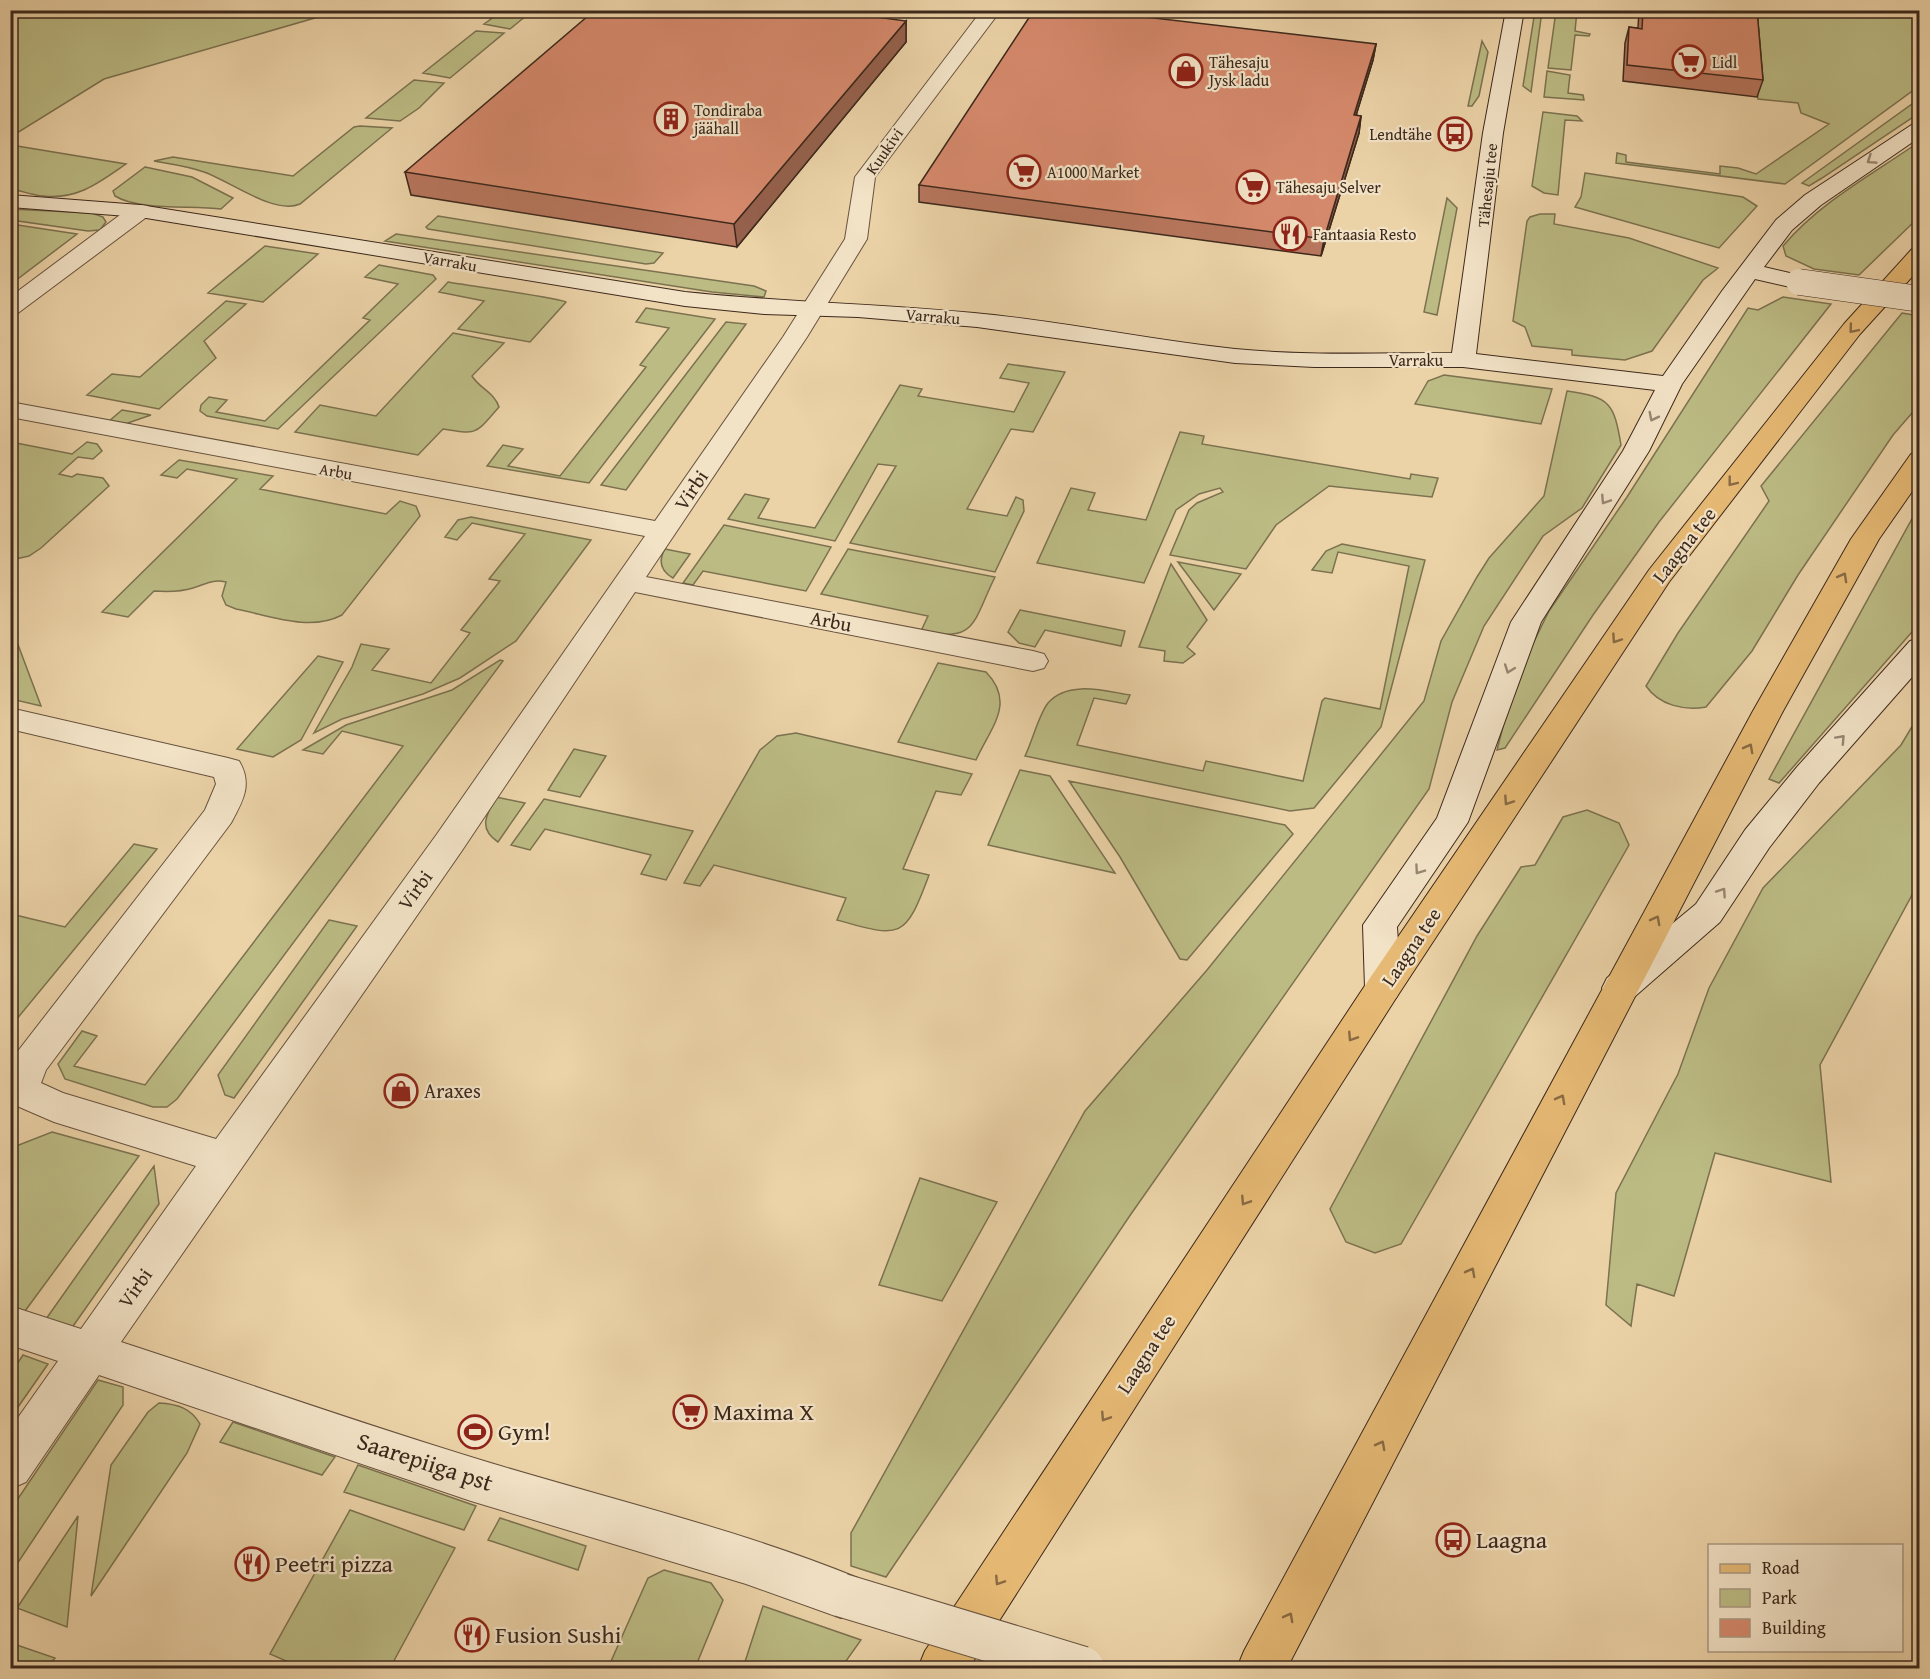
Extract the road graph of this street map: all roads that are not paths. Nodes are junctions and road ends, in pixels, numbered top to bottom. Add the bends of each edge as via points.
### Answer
1 (992, 10) edge
2 (1515, 10) edge
3 (1920, 128) edge
4 (10, 201) edge
5 (140, 211) junction
6 (1920, 254) edge
7 (1750, 271) junction
8 (1920, 299) edge
9 (10, 308) edge
10 (812, 309) junction
11 (1463, 360) junction
12 (1670, 384) junction
13 (10, 408) edge
14 (1920, 460) edge
15 (663, 531) junction
16 (628, 582) junction
17 (1920, 648) edge
18 (1033, 661) dead end
19 (10, 718) edge
20 (1383, 988) junction
21 (1619, 990) junction
22 (224, 1158) junction
23 (10, 1325) edge
24 (92, 1350) junction
25 (10, 1467) edge
26 (942, 1668) edge
27 (1082, 1668) edge
28 (1261, 1668) edge

1 - 10 street, Kuukivi via 865,177 856,239
2 - 11 street, Tähesaju tee via 1492,133
3 -> 7 street via 1813,200 1784,225
4 - 5 street, Varraku
5 - 9 street
5 - 10 street, Varraku via 686,299
6 -> 20 main road, Laagna tee via 1852,329 1659,576
7 - 8 street, bridge
7 - 12 street
10 - 11 street, Varraku via 976,320 1235,356
10 - 15 street, Virbi
11 - 12 street, Varraku
12 -> 20 street via 1636,451 1526,622 1452,822 1380,925
13 - 15 street, Arbu
21 -> 14 main road via 1865,539
15 - 16 street, Virbi
16 - 18 street, Arbu
16 - 22 street, Virbi via 449,843
21 -> 17 street via 1708,913 1757,839 1808,775
19 - 22 street via 228,769 232,784 219,815 31,1062 19,1090 54,1106
20 -> 26 main road, Laagna tee
28 -> 21 main road
22 - 24 street, Virbi
23 - 24 street, Saarepiiga pst
24 - 25 street, Virbi
24 - 27 street, Saarepiiga pst, bridge via 471,1479

